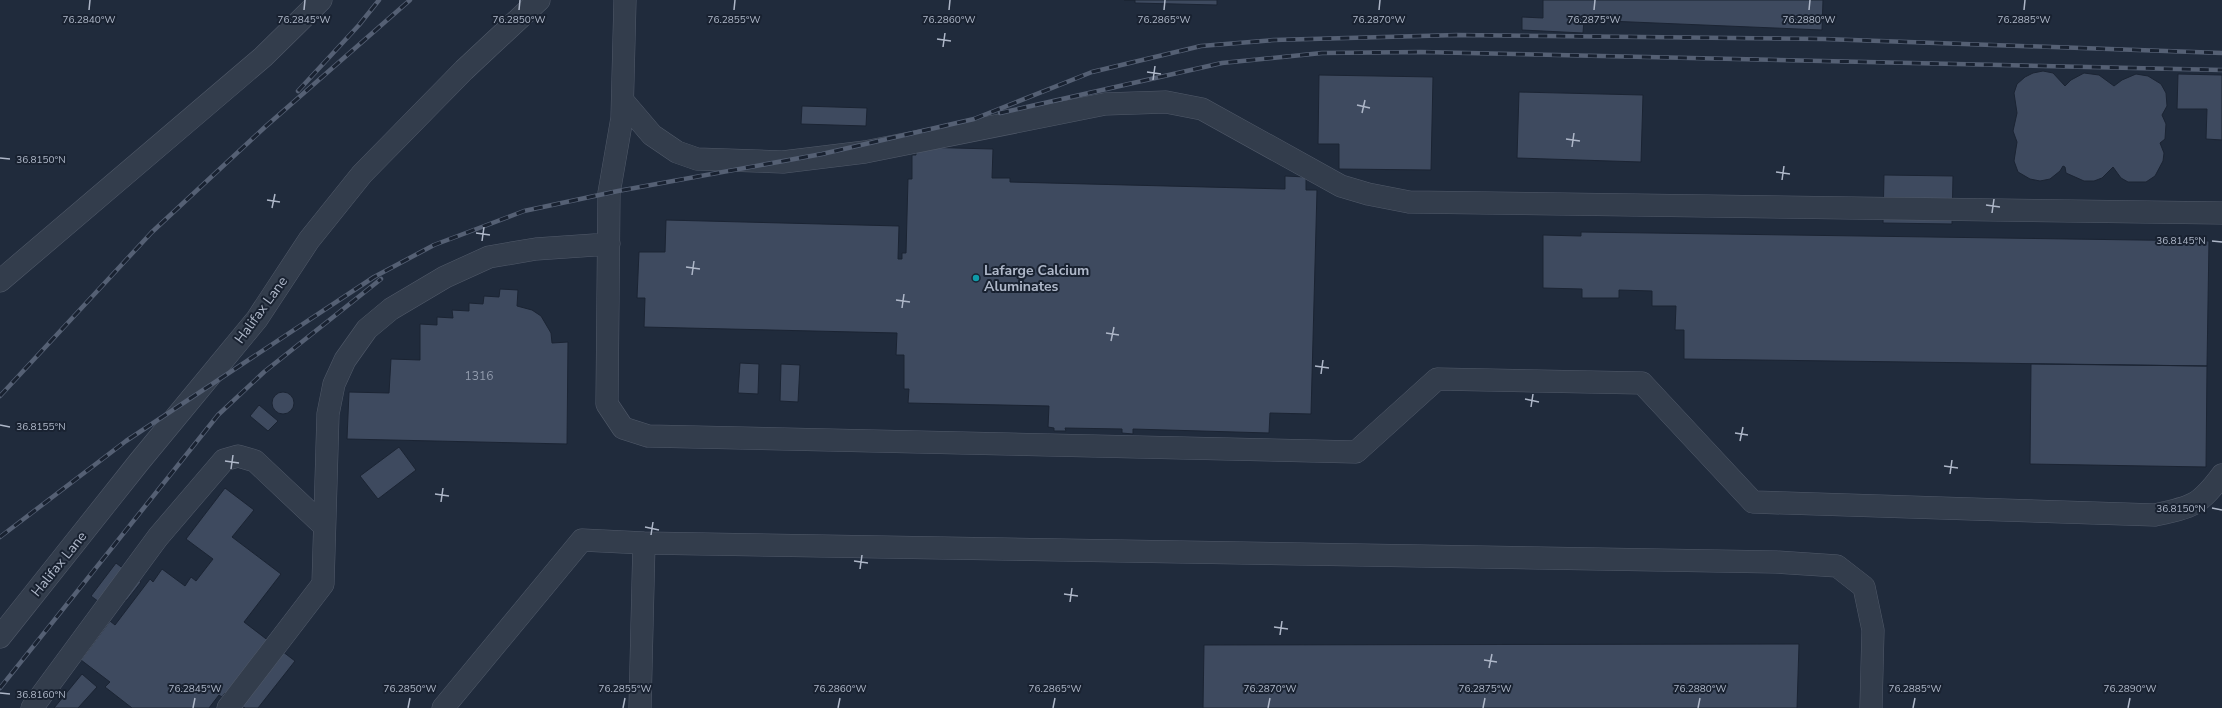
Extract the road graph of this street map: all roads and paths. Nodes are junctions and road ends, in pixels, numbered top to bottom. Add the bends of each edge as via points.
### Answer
1 (321, 0) edge
2 (539, 0) edge
3 (625, 0) edge
4 (623, 102) junction
5 (2222, 213) edge
6 (609, 244) junction
7 (0, 281) edge
8 (2222, 475) edge
9 (324, 526) junction
10 (644, 543) junction
11 (0, 637) edge
12 (32, 708) edge
13 (228, 708) edge
14 (443, 708) edge
15 (640, 708) edge
16 (1871, 708) edge

1 - 7 street via 263,57
2 - 11 street, Halifax Lane via 464,70 362,174 309,240 258,319 139,462
3 - 4 street
4 - 5 street via 652,135 677,152 697,159 783,162 850,153 1105,104 1166,102 1202,109 1341,186 1408,202
4 - 6 street via 609,193
6 - 8 street via 607,404 623,428 648,436 1356,452 1437,379 1642,383 1753,502 2155,515 2186,508 2206,497
6 - 9 street via 536,249 489,257 445,276 391,309 367,329 345,360 334,384 328,414
9 - 12 street via 255,461 238,456 224,460 158,538
9 - 13 street via 323,584
10 - 14 street via 582,540
10 - 15 street
10 - 16 street via 1776,562 1837,566 1864,587 1873,630

